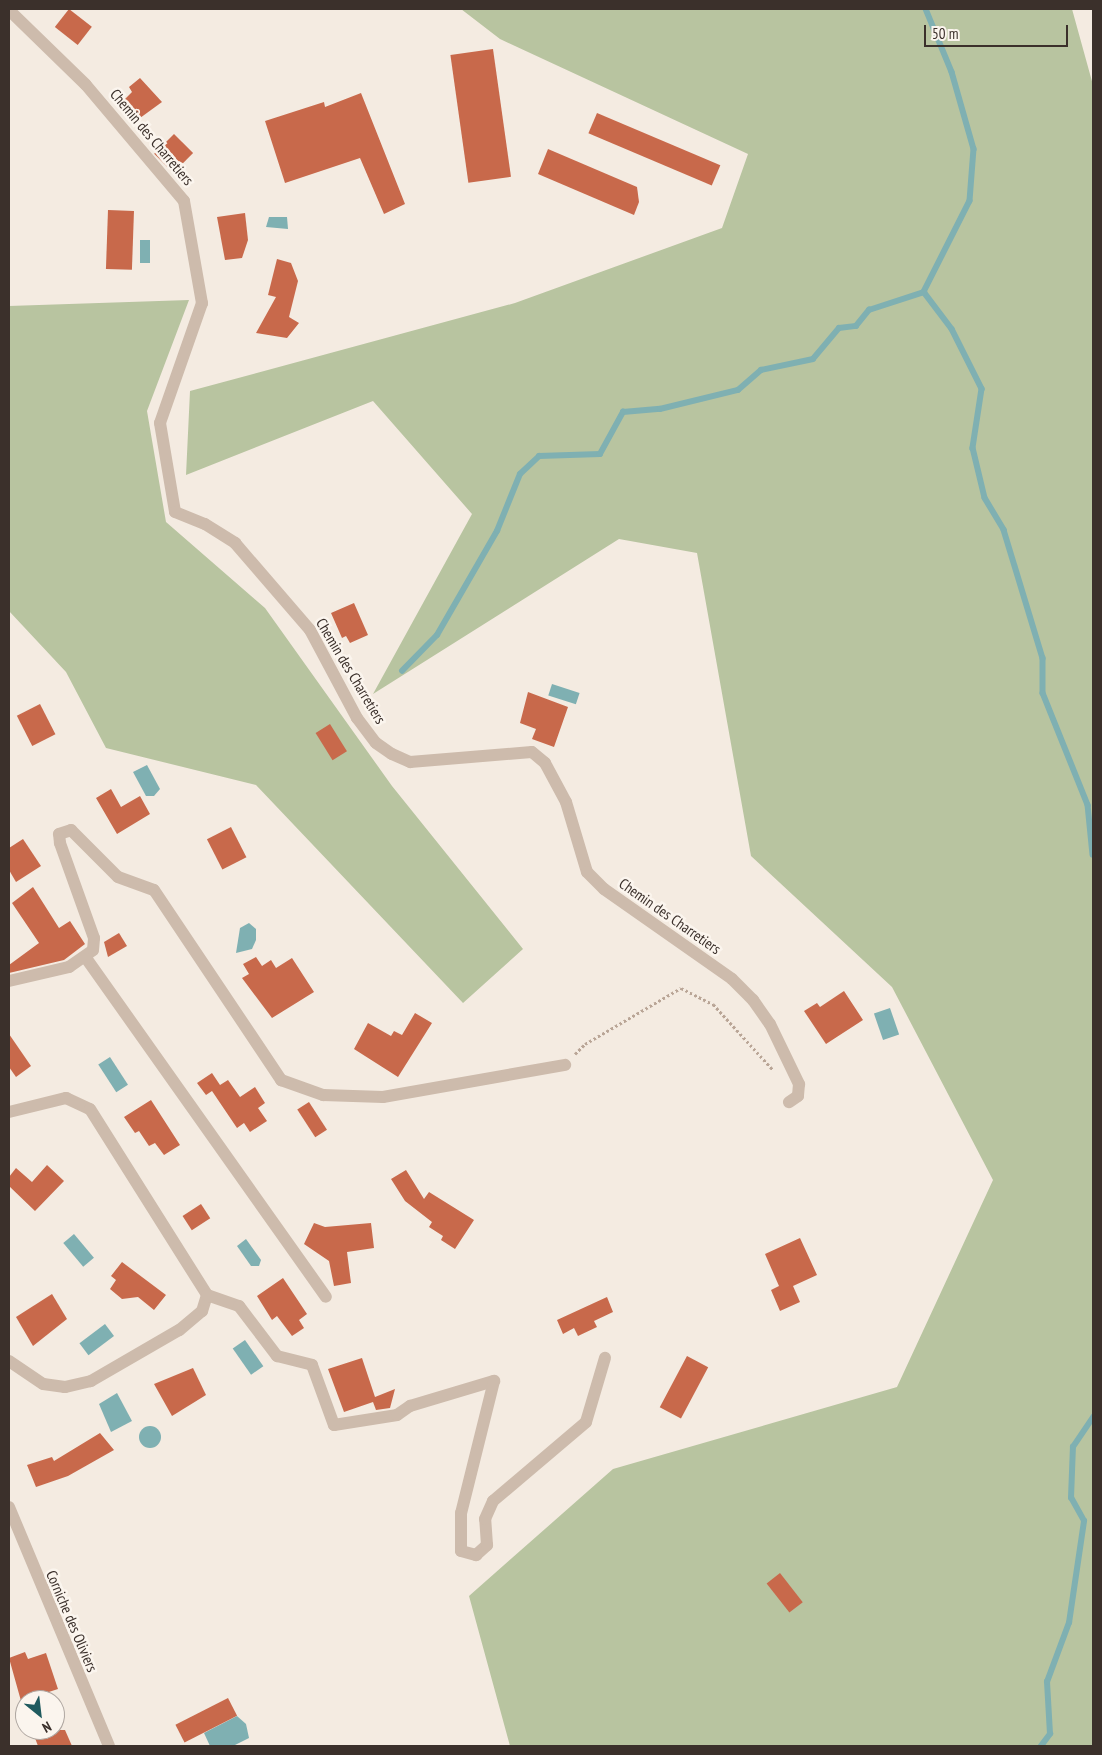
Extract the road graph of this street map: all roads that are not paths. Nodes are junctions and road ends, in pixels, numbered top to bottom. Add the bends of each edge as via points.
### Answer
1 (9, 10) edge
2 (86, 958) junction
3 (9, 982) edge
4 (565, 1065) road end
5 (789, 1102) dead end
6 (9, 1112) edge
7 (207, 1295) junction
8 (326, 1297) dead end
9 (604, 1358) dead end
10 (9, 1361) edge
11 (9, 1507) edge
12 (108, 1746) edge

1 - 5 street, Chemin des Charretiers via 86,85 184,201 202,303 160,423 167,486 175,512 205,524 235,543 310,630 357,718 376,743 392,754 410,762 532,752 545,763 566,802 587,872 604,889 732,979 770,1024 799,1084 798,1096
2 - 3 street via 43,975
2 - 4 street via 94,938 60,843 64,830 71,830 118,877 154,890 281,1080 323,1095 383,1097
2 - 8 street
6 - 7 street via 66,1098 90,1109 203,1282
7 - 9 street via 239,1306 277,1356 312,1365 334,1425 397,1415 410,1406 494,1381 461,1513 461,1551 476,1555 487,1545 485,1520 493,1501 586,1422
7 - 10 street via 202,1311 179,1330 91,1381 65,1387 43,1384
11 - 12 street, Corniche des Oliviers

